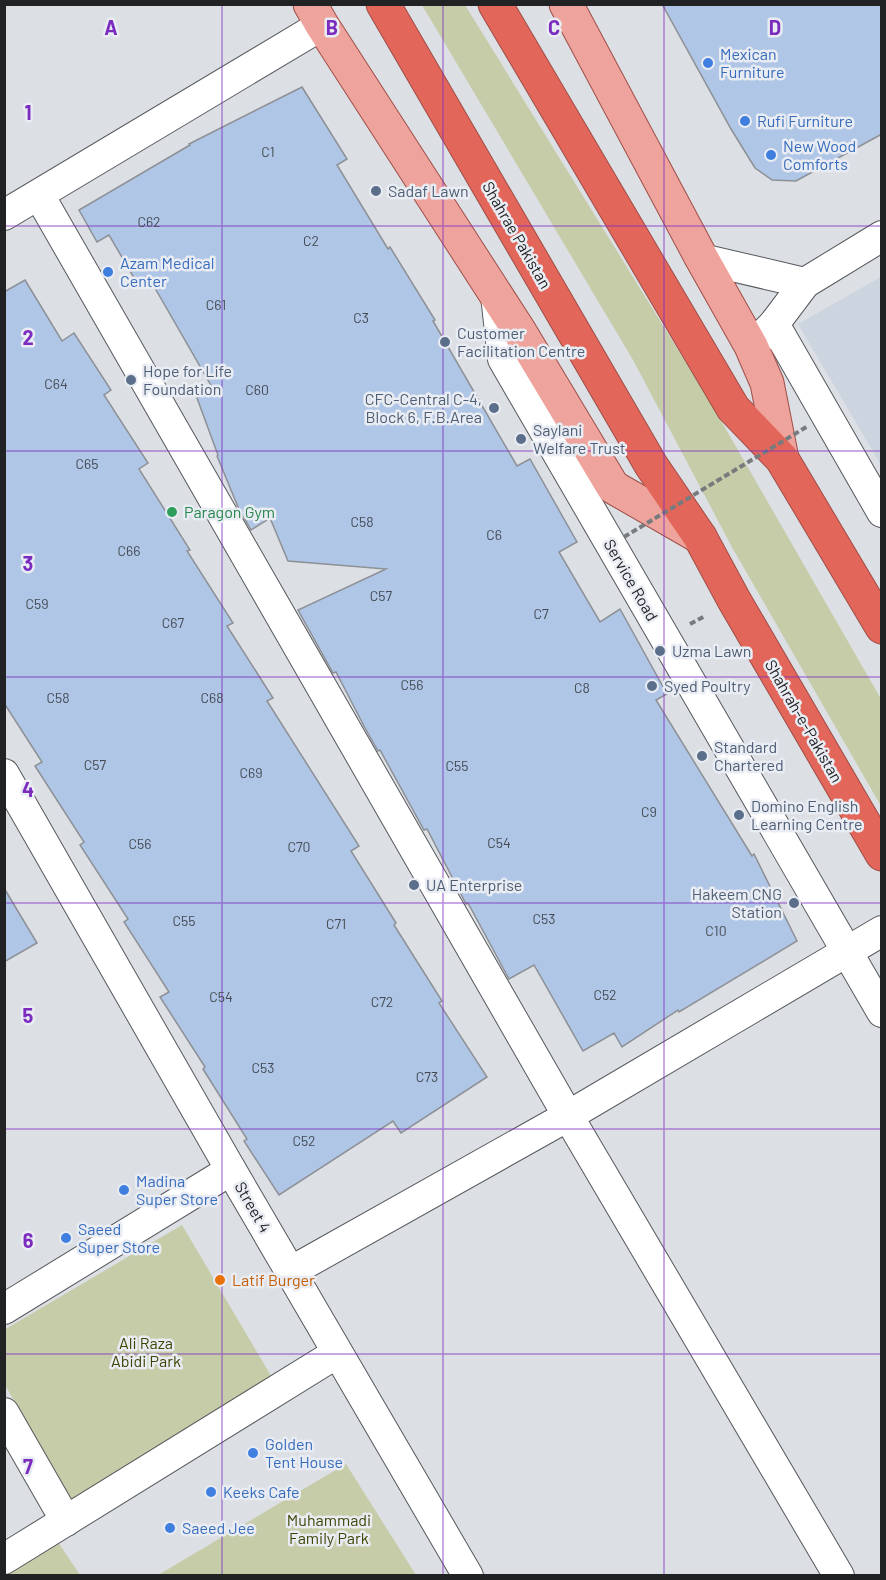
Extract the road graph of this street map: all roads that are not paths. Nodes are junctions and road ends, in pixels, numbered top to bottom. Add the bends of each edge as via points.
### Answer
1 (383, 4) edge
2 (495, 4) edge
3 (566, 4) edge
4 (316, 15) edge
5 (39, 195) junction
6 (4, 215) edge
7 (882, 236) edge
8 (702, 259) junction
9 (804, 283) junction
10 (496, 295) junction
11 (774, 324) junction
12 (751, 346) junction
13 (782, 459) junction
14 (651, 465) joint
15 (882, 512) edge
16 (700, 537) junction
17 (882, 627) edge
18 (6, 781) edge
19 (882, 855) edge
20 (882, 931) edge
21 (846, 952) junction
22 (882, 1012) edge
23 (568, 1116) junction
24 (231, 1170) junction
25 (290, 1272) junction
26 (4, 1309) edge
27 (338, 1353) junction
28 (4, 1413) edge
29 (66, 1521) junction
30 (4, 1559) edge
31 (468, 1575) edge
32 (838, 1575) edge

1 - 14 highway, Shahrae Pakistan
2 - 13 highway via 733,408
3 - 8 main road
4 - 5 street
4 - 10 main road
5 - 6 street
5 - 23 street
7 - 9 street
8 - 9 street
8 - 12 main road
9 - 11 street
10 - 16 main road via 613,487
10 - 21 street, Service Road via 503,359
11 - 12 street
11 - 15 street
12 - 13 main road via 767,382
13 - 17 highway
14 - 16 highway, Shahrah-e-Pakistan
16 - 19 highway, Shahrah-e-Pakistan
18 - 24 street, Street 4
20 - 21 street
21 - 22 street, Service Road
21 - 23 street
23 - 25 street
23 - 32 street
24 - 25 street, Street 4
24 - 26 street
25 - 27 street, Street 4
27 - 29 street
27 - 31 street, Street 4
28 - 29 street
29 - 30 street

